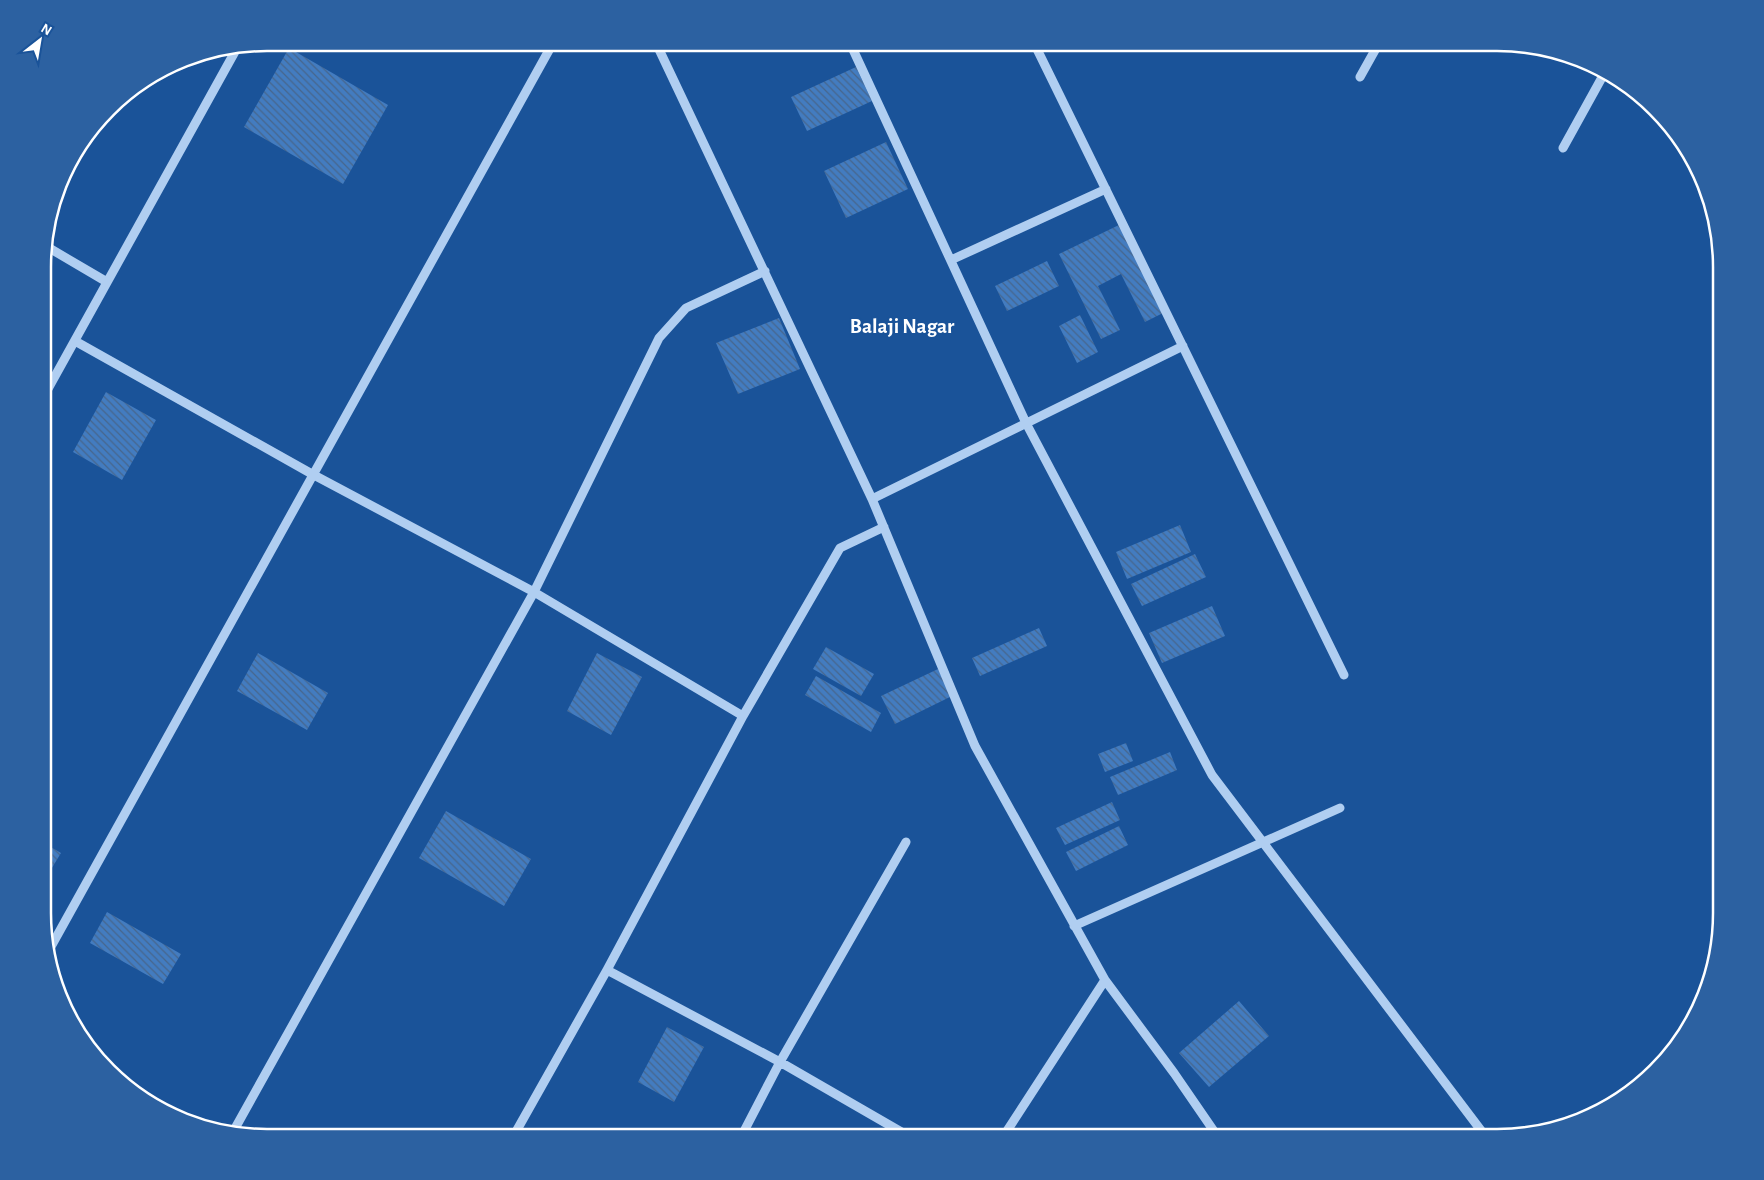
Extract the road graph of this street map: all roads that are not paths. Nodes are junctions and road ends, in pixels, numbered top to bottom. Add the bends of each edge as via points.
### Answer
1 (547, 51) edge
2 (660, 51) edge
3 (854, 51) edge
4 (1038, 51) edge
5 (1374, 51) edge
6 (234, 54) edge
7 (1360, 77) dead end
8 (1601, 78) edge
9 (1564, 148) dead end
10 (1106, 189) junction
11 (52, 250) edge
12 (950, 260) junction
13 (765, 271) junction
14 (107, 282) junction
15 (75, 341) junction
16 (1183, 346) junction
17 (51, 384) edge
18 (1026, 423) junction
19 (312, 474) junction
20 (872, 499) junction
21 (884, 527) junction
22 (534, 592) junction
23 (1344, 675) dead end
24 (743, 716) junction
25 (1340, 808) dead end
26 (906, 842) dead end
27 (1263, 842) junction
28 (1074, 926) junction
29 (53, 943) edge
30 (607, 970) junction
31 (1105, 980) junction
32 (780, 1062) junction
33 (236, 1127) edge
34 (518, 1129) edge
35 (745, 1129) edge
36 (896, 1129) edge
37 (1008, 1129) edge
38 (1212, 1129) edge
39 (1480, 1129) edge

1 - 19 street
2 - 13 street
3 - 12 street
4 - 10 street
5 - 7 street
6 - 14 street
8 - 9 street
10 - 12 street
10 - 16 street
11 - 14 street
12 - 18 street
13 - 20 street
13 - 22 street via 686,308 659,338
14 - 15 street
15 - 17 street
15 - 19 street
16 - 18 street
16 - 23 street
18 - 20 street
18 - 27 street via 1212,775
19 - 22 street
19 - 29 street
20 - 21 street
21 - 24 street via 840,548
21 - 28 street via 975,746
22 - 24 street
22 - 33 street
24 - 30 street
25 - 27 street
26 - 32 street
27 - 28 street
27 - 39 street
28 - 31 street
30 - 32 street
30 - 34 street
31 - 37 street
31 - 38 street
32 - 35 street
32 - 36 street

